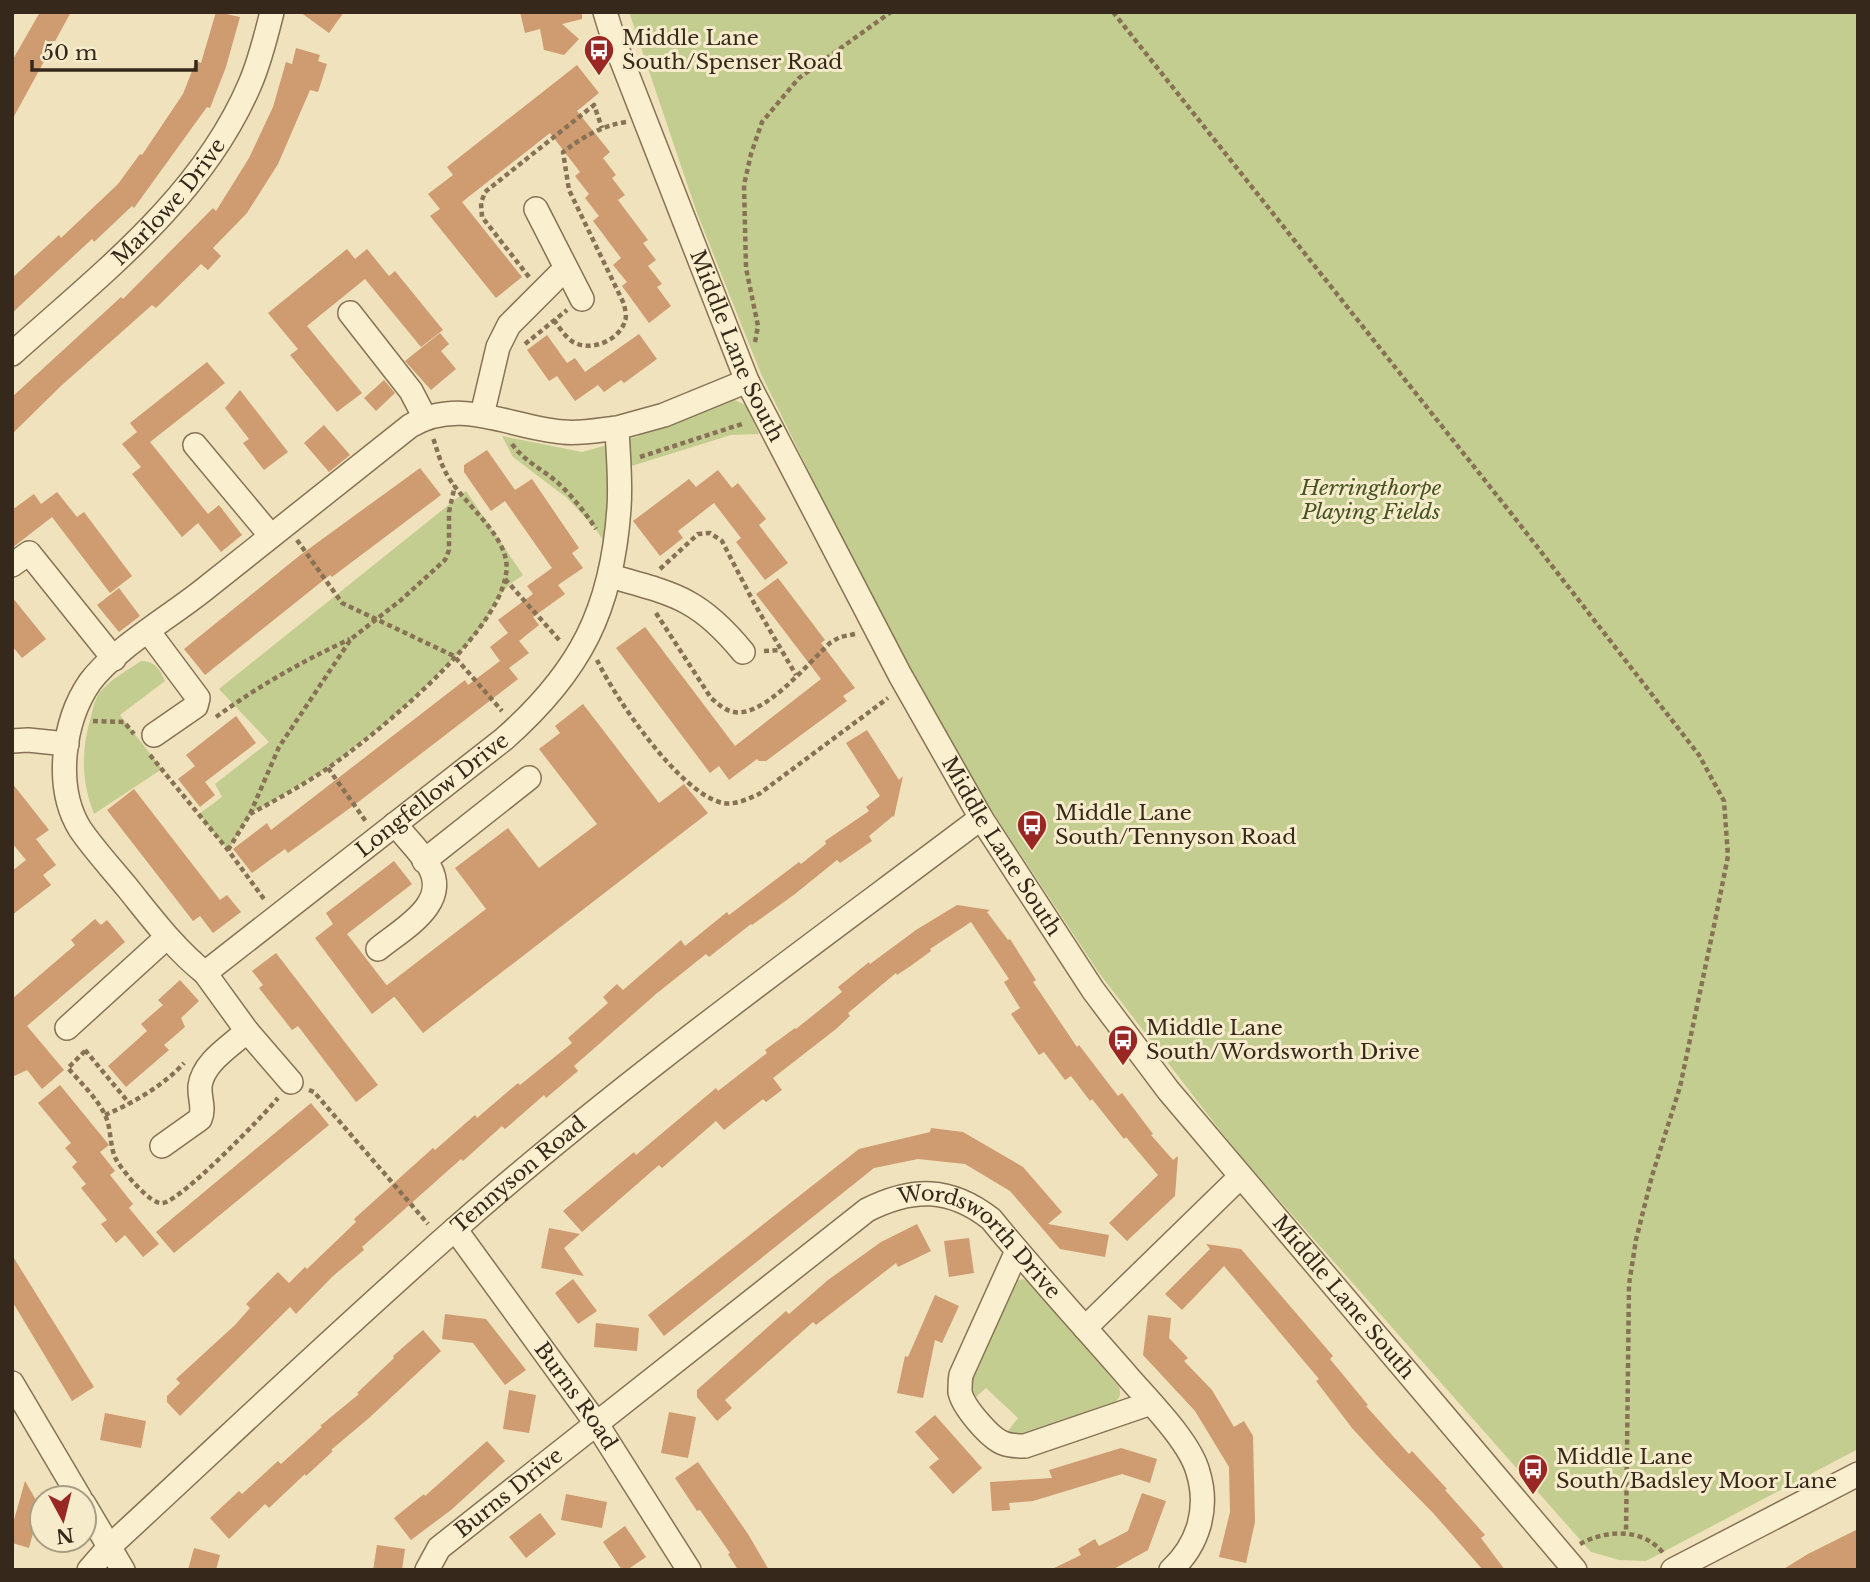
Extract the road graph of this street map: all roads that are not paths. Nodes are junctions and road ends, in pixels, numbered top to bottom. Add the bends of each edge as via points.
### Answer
1 (272, 12) edge
2 (605, 12) edge
3 (536, 209) dead end
4 (565, 269) junction
5 (582, 299) road end
6 (350, 313) dead end
7 (12, 354) edge
8 (747, 381) junction
9 (482, 415) junction
10 (425, 418) junction
11 (617, 428) junction
12 (195, 445) dead end
13 (279, 530) junction
14 (21, 559) edge
15 (612, 566) junction
16 (148, 631) junction
17 (743, 652) dead end
18 (114, 659) junction
19 (12, 741) edge
20 (67, 744) junction
21 (152, 746) road end
22 (529, 778) dead end
23 (981, 818) junction
24 (386, 831) junction
25 (425, 861) junction
26 (167, 937) junction
27 (378, 949) dead end
28 (205, 973) junction
29 (67, 1028) road end
30 (247, 1031) junction
31 (291, 1082) road end
32 (162, 1146) dead end
33 (1240, 1177) junction
34 (448, 1235) junction
35 (1017, 1251) junction
36 (1085, 1328) junction
37 (12, 1383) edge
38 (1151, 1404) junction
39 (596, 1423) junction
40 (1858, 1474) edge
41 (72, 1484) edge
42 (98, 1528) edge
43 (109, 1547) junction
44 (1569, 1564) edge
45 (1674, 1569) edge
46 (89, 1570) edge
47 (123, 1570) edge
48 (427, 1570) edge
49 (689, 1570) edge
50 (1171, 1570) edge

1 - 7 street, Marlowe Drive via 250,84 191,182 137,241
2 - 8 street, Middle Lane South
3 - 4 street
4 - 5 street
4 - 9 street via 509,325 498,347
6 - 10 street via 411,391
8 - 11 street via 664,415
8 - 23 street, Middle Lane South via 905,684
9 - 10 street via 457,412
9 - 11 street via 563,432
10 - 13 street
11 - 15 street, Longfellow Drive via 620,505
12 - 13 street
13 - 16 street
14 - 18 street
15 - 17 street via 646,586 698,606
15 - 24 street, Longfellow Drive via 581,649 534,713
16 - 18 street
16 - 21 street via 198,698 196,706
18 - 20 street via 91,680 73,716
19 - 20 street
20 - 26 street via 65,777 79,827
22 - 25 street
23 - 33 street, Middle Lane South via 1093,990
23 - 34 street, Tennyson Road via 713,1019
24 - 25 street
24 - 28 street, Longfellow Drive
25 - 27 street via 435,882 429,907
26 - 28 street
26 - 29 street
28 - 30 street
30 - 31 street
30 - 32 street via 202,1077 200,1119
33 - 36 street
33 - 44 street, Middle Lane South
34 - 39 street, Burns Road
34 - 43 street, Tennyson Road
35 - 36 street, Wordsworth Drive
35 - 38 street via 961,1376 963,1402 980,1423 1000,1442 1025,1446
35 - 39 street, Wordsworth Drive via 991,1219 954,1197 910,1194 888,1199 867,1210
36 - 38 street, Wordsworth Drive
37 - 41 street
38 - 50 street, Wordsworth Drive via 1188,1450 1203,1490 1198,1531
39 - 48 street, Burns Drive via 439,1548
39 - 49 street, Burns Road
40 - 45 street
42 - 43 street
43 - 46 street, Tennyson Road
43 - 47 street

